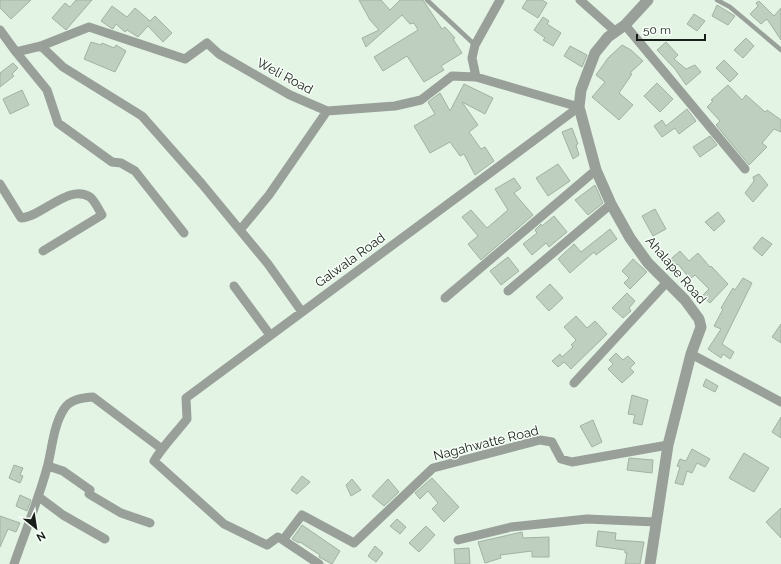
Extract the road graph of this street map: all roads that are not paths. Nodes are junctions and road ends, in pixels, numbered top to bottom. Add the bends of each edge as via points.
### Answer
1 (427, 0) edge
2 (500, 0) edge
3 (580, 0) edge
4 (648, 0) edge
5 (717, 0) edge
6 (625, 25) junction
7 (0, 30) edge
8 (616, 32) junction
9 (475, 45) junction
10 (42, 46) junction
11 (781, 50) edge
12 (16, 52) junction
13 (476, 77) junction
14 (579, 107) junction
15 (327, 111) junction
16 (745, 169) dead end
17 (596, 170) junction
18 (0, 184) edge
19 (611, 204) junction
20 (240, 230) junction
21 (184, 233) dead end
22 (43, 251) dead end
23 (667, 282) junction
24 (234, 286) dead end
25 (508, 291) dead end
26 (445, 298) dead end
27 (302, 312) junction
28 (270, 335) junction
29 (691, 354) junction
30 (574, 384) dead end
31 (781, 402) edge
32 (668, 445) junction
33 (162, 449) junction
34 (48, 466) junction
35 (39, 497) junction
36 (656, 522) junction
37 (150, 523) dead end
38 (105, 539) dead end
39 (283, 540) junction
40 (458, 540) dead end
41 (14, 564) edge
42 (319, 564) edge
43 (650, 564) edge

1 - 9 lane
2 - 9 street
3 - 8 street
4 - 6 street, Ahalape Road
5 - 11 lane
6 - 8 street, Ahalape Road
6 - 16 street
7 - 12 street
8 - 14 street, Ahalape Road via 608,37 595,53 581,90
9 - 13 street via 472,58
10 - 12 street, Weli Road
10 - 15 street, Weli Road via 90,27 185,59 207,42 219,54 290,95
10 - 20 street via 63,67 142,116
12 - 21 street via 47,90 58,123 112,162 135,171
13 - 14 street, Weli Road
13 - 15 street, Weli Road via 452,76 421,100 402,105
14 - 17 street, Ahalape Road
14 - 27 street, Galwala Road
15 - 20 street via 269,195
17 - 19 street, Ahalape Road
17 - 26 street
18 - 22 street via 20,218 29,218 67,195 84,194 91,198 102,215
19 - 23 street, Ahalape Road via 635,244
19 - 25 street
20 - 27 street
23 - 29 street, Ahalape Road via 686,300 699,319 701,327
23 - 30 street
24 - 28 street
27 - 28 street, Galwala Road
28 - 33 street, Galwala Road via 186,398 187,419
29 - 31 street
29 - 32 street, Ahalape Road
32 - 36 street, Ahalape Road
32 - 39 street, Nagahwatte Road via 572,462 561,459 552,442 540,440 433,468 354,543 302,515
33 - 34 street via 94,397 78,398 64,409 52,440
33 - 39 street via 154,461 224,524 267,545 278,537
34 - 35 street
34 - 37 street via 63,471 90,490 89,494 121,513
35 - 38 street via 63,515
35 - 41 street
36 - 40 street via 587,518 511,527
36 - 43 street, Ahalape Road
39 - 42 street

